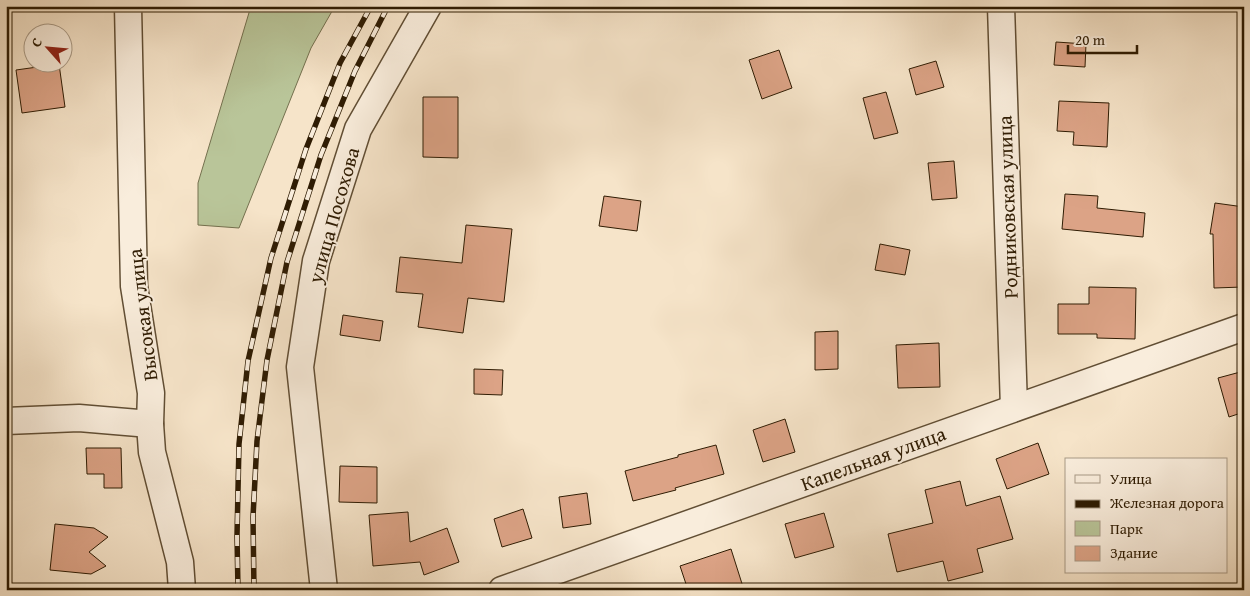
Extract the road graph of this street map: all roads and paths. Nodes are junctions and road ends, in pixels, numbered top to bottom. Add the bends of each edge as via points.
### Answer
1 (128, 6) edge
2 (428, 6) edge
3 (1000, 6) edge
4 (1244, 327) edge
5 (1014, 408) junction
6 (6, 421) edge
7 (150, 424) junction
8 (182, 590) edge
9 (324, 590) edge
10 (502, 590) edge

1 - 7 street, Высокая улица via 134,286 151,393
2 - 9 street, улица Посохова via 358,129 316,261 300,366
3 - 5 street, Родниковская улица
4 - 5 street, Капельная улица
5 - 10 street, Капельная улица
6 - 7 street via 79,418
7 - 8 street, Высокая улица via 152,452 180,562

